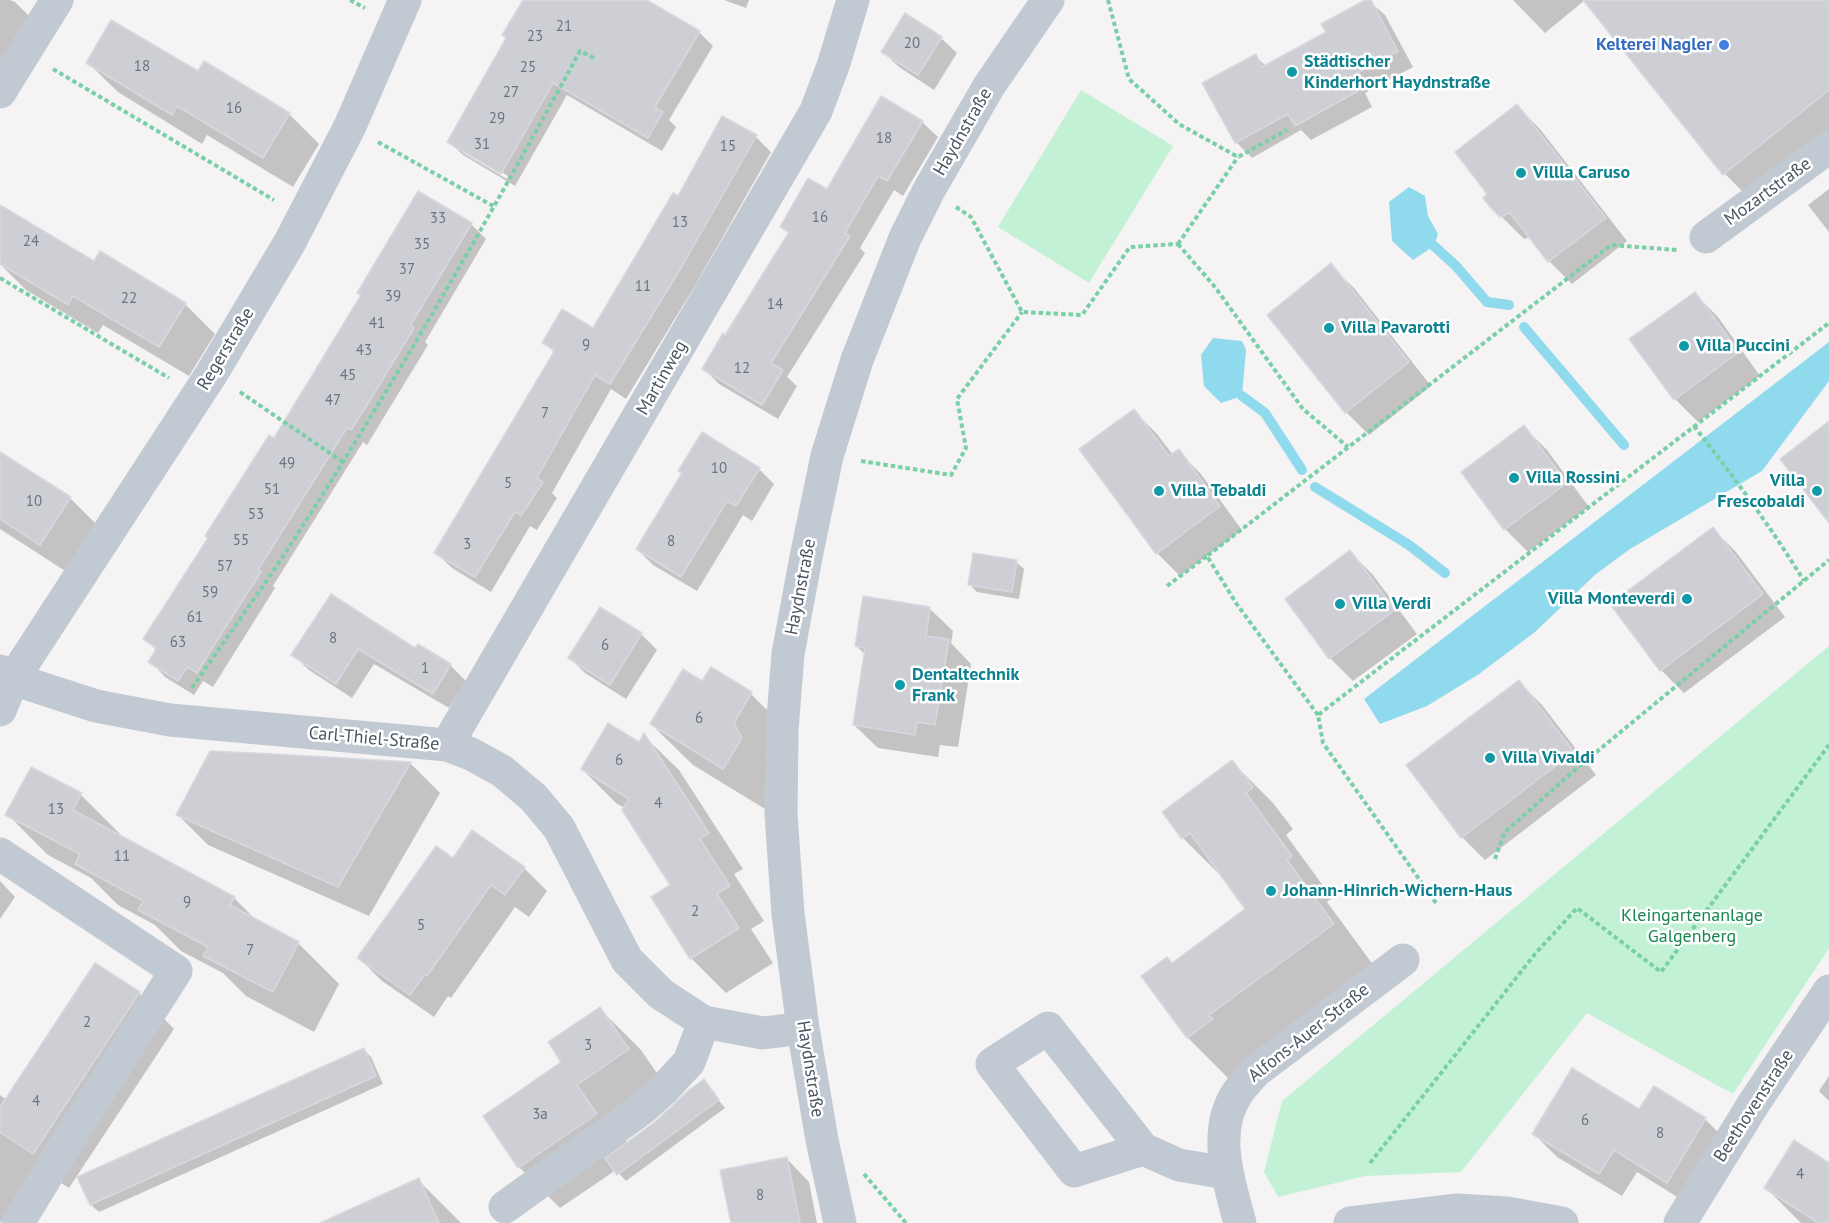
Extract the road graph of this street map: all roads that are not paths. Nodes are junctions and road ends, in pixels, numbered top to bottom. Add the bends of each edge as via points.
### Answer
1 (57, 0) edge
2 (405, 0) edge
3 (853, 0) edge
4 (1048, 0) edge
5 (0, 92) edge
6 (1829, 147) edge
7 (1706, 237) road end
8 (7, 675) edge
9 (0, 710) edge
10 (447, 745) junction
11 (0, 854) edge
12 (1403, 960) dead end
13 (1829, 991) edge
14 (704, 1022) junction
15 (804, 1028) junction
16 (1143, 1149) junction
17 (1227, 1173) junction
18 (505, 1207) dead end
19 (18, 1223) edge
20 (840, 1223) edge
21 (1240, 1223) edge
22 (1350, 1223) edge
23 (1562, 1223) edge
24 (1680, 1223) edge

1 - 5 street
2 - 8 street, Regerstraße via 350,126 303,217 205,384
3 - 10 street, Martinweg via 816,111 798,145
4 - 15 street, Haydnstraße via 989,86 928,190 857,360 827,456 788,654 782,730 781,814
6 - 7 street, Mozartstraße
8 - 9 street, Regerstraße
8 - 10 street, Carl-Thiel-Straße via 96,706 170,720
10 - 14 street, Carl-Thiel-Straße via 502,771 534,798 559,828 627,960 661,994
11 - 19 street via 176,971
12 - 17 street, Alfons-Auer-Straße via 1256,1071 1243,1086 1226,1119
13 - 24 street, Beethovenstraße
14 - 15 street, Carl-Thiel-Straße via 763,1033
14 - 18 street via 689,1062 664,1089
15 - 20 street, Haydnstraße
16 - 16 street via 1048,1028 992,1064 1074,1171
16 - 17 street via 1179,1165
17 - 21 street, Alfons-Auer-Straße
22 - 23 street via 1457,1209

